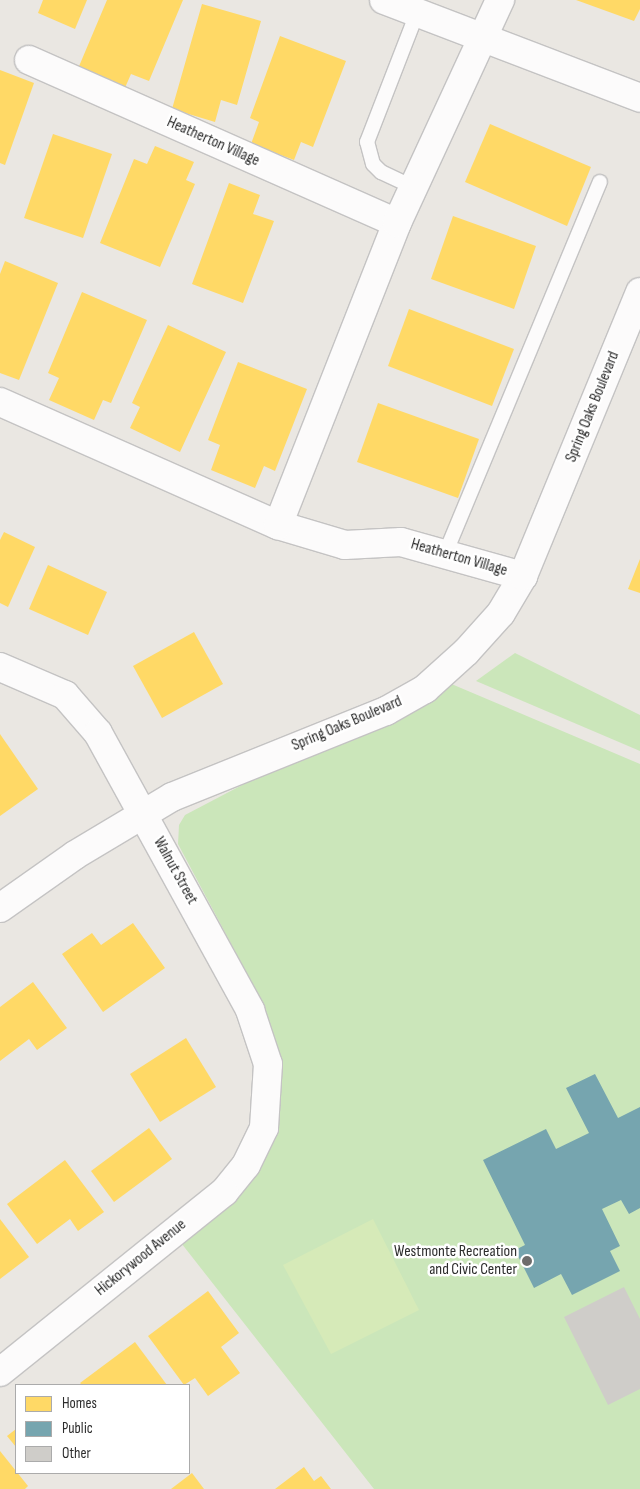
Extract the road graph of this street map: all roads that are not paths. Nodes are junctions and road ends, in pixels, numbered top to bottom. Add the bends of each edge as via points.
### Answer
1 (384, 0) edge
2 (500, 0) edge
3 (417, 13) junction
4 (480, 38) junction
5 (29, 60) dead end
6 (640, 98) edge
7 (600, 182) dead end
8 (413, 187) junction
9 (397, 223) junction
10 (640, 292) edge
11 (0, 402) edge
12 (278, 525) junction
13 (446, 554) junction
14 (523, 576) junction
15 (0, 667) edge
16 (144, 814) junction
17 (0, 908) edge
18 (264, 1128) joint
19 (0, 1372) edge

1 - 3 street
2 - 4 street
3 - 4 street
3 - 8 lane via 367,142 373,164 381,172
4 - 6 street
4 - 8 street
5 - 9 street, Heatherton Village
7 - 13 lane
8 - 9 street
9 - 12 street
10 - 14 street, Spring Oaks Boulevard
11 - 12 street, Heatherton Village
12 - 13 street, Heatherton Village via 345,545 401,542
13 - 14 street, Heatherton Village
14 - 16 street, Spring Oaks Boulevard via 501,613 466,652 425,689 386,711 172,797
15 - 16 street, Walnut Street via 65,695 98,733
16 - 17 street, Spring Oaks Boulevard via 75,855
16 - 18 street, Walnut Street via 250,1010 268,1064
18 - 19 street, Hickorywood Avenue via 246,1165 224,1192

